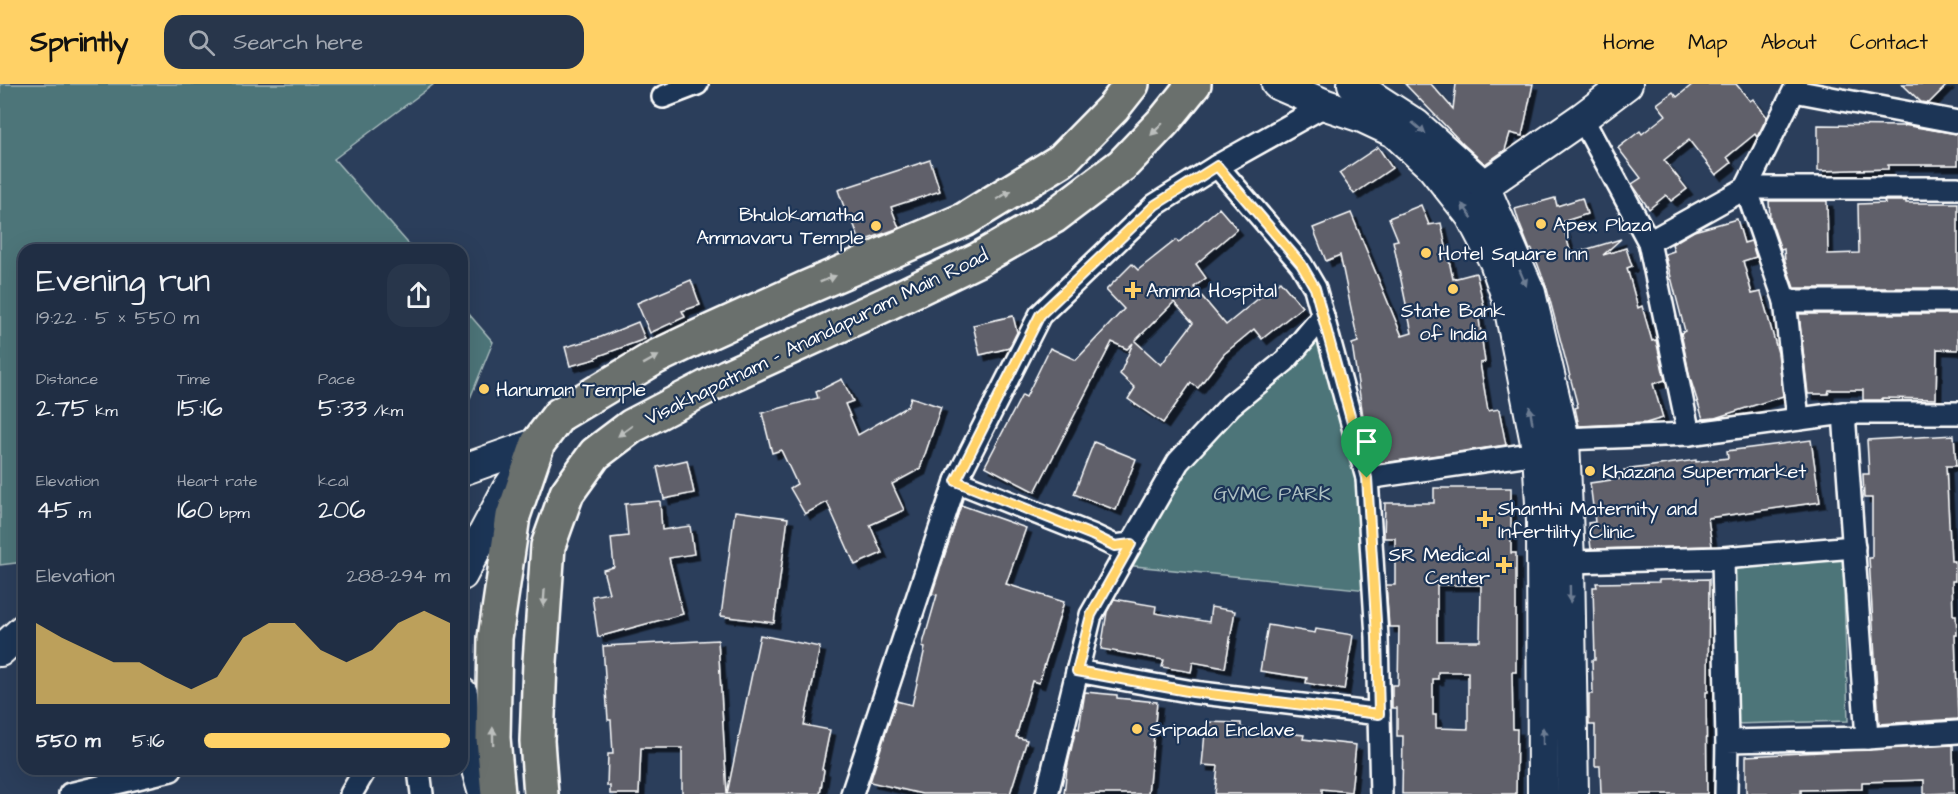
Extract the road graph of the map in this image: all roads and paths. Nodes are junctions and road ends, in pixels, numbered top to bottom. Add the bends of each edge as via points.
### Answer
1 (697, 84) edge
2 (1132, 84) edge
3 (1194, 84) edge
4 (1277, 84) edge
5 (1353, 84) edge
6 (1627, 84) edge
7 (663, 97) dead end
8 (1326, 105) junction
9 (1582, 118) junction
10 (1958, 122) edge
11 (1217, 166) junction
12 (1484, 186) junction
13 (1746, 188) junction
14 (1958, 188) edge
15 (1649, 242) junction
16 (1785, 301) junction
17 (1958, 301) edge
18 (1323, 316) junction
19 (1844, 413) junction
20 (1958, 413) edge
21 (1798, 419) junction
22 (1689, 434) junction
23 (1564, 439) junction
24 (538, 443) junction
25 (1538, 453) junction
26 (468, 468) edge
27 (1367, 478) junction
28 (956, 481) junction
29 (1131, 544) junction
30 (1854, 547) junction
31 (1724, 558) junction
32 (1569, 562) junction
33 (468, 564) edge
34 (18, 631) edge
35 (18, 634) edge
36 (0, 636) edge
37 (0, 651) edge
38 (1077, 671) junction
39 (1379, 714) junction
40 (1958, 732) edge
41 (468, 738) edge
42 (1867, 738) junction
43 (1727, 741) junction
44 (150, 775) edge
45 (362, 775) edge
46 (419, 775) edge
47 (857, 793) edge
48 (70, 794) edge
49 (351, 794) edge
50 (422, 794) edge
51 (484, 794) edge
52 (498, 794) edge
53 (541, 794) edge
54 (1047, 794) edge
55 (1381, 794) edge
56 (1543, 794) edge
57 (1573, 794) edge
58 (1726, 794) edge

1 - 7 street
24 -> 2 main road, Visakhapatnam - Anandapuram Main Road via 559,415 656,357 964,220 1062,160
3 -> 53 main road, Visakhapatnam - Anandapuram Main Road via 1122,165 1053,217 979,259 632,426 595,454 567,493 548,546 537,741
4 - 8 street
5 -> 12 street via 1415,124
6 - 9 street
8 - 11 street
25 -> 8 street via 1508,300 1495,262 1471,216 1432,167 1394,132
9 - 12 street
9 - 15 street
10 - 13 street via 1794,91
11 - 18 street via 1301,264 1315,288
11 - 28 street via 1155,205 1040,315
12 -> 23 street via 1530,293
13 - 14 street
13 - 15 street
13 - 16 street
15 - 22 street
16 - 17 street
16 - 21 street
18 - 27 street
18 - 29 street via 1285,361 1231,405 1178,462
19 - 20 street
19 - 21 street
19 - 30 street
21 - 22 street
22 - 23 street
23 - 32 street
24 - 26 street
24 - 33 street via 507,490
52 -> 24 main road, Visakhapatnam - Anandapuram Main Road via 493,738 495,638 513,516
25 - 27 street
56 -> 25 street via 1542,520
27 - 39 street
28 - 29 street via 1115,546
28 - 47 street
29 - 38 street via 1091,615
30 - 31 street
30 - 42 street
31 - 32 street
31 - 43 street
32 -> 57 street
34 - 36 street
35 - 37 street
38 - 39 street via 1193,692
38 - 54 street
39 - 55 street
40 - 42 street
41 - 51 street
42 - 43 street
43 - 58 street
44 - 48 street
45 - 49 street
46 - 50 street

